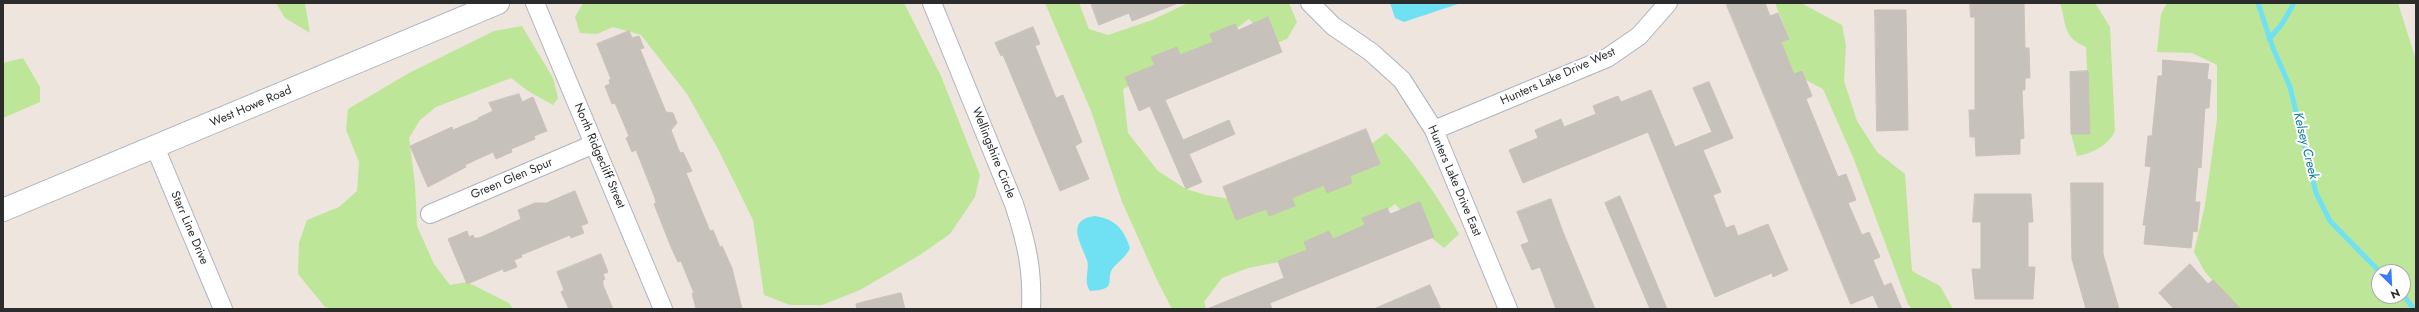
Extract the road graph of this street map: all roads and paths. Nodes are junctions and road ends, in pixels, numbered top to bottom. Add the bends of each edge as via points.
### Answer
1 (498, 3) edge
2 (535, 3) edge
3 (932, 3) edge
4 (1310, 3) edge
5 (1668, 3) edge
6 (1434, 130) junction
7 (594, 144) junction
8 (155, 147) junction
9 (3, 210) edge
10 (430, 214) dead end
11 (223, 309) edge
12 (663, 309) edge
13 (1031, 309) edge
14 (1508, 309) edge

1 - 8 main road, West Howe Road
2 - 7 street, North Ridgecliff Street
3 - 13 street, Wellingshire Circle via 1009,190 1032,279
4 - 6 street, Hunters Lake Drive East via 1333,26 1393,70
5 - 6 street, Hunters Lake Drive West via 1639,36 1606,58
6 - 14 street, Hunters Lake Drive East
7 - 10 street, Green Glen Spur
7 - 12 street, North Ridgecliff Street
8 - 9 main road, West Howe Road
8 - 11 street, Starr Line Drive

